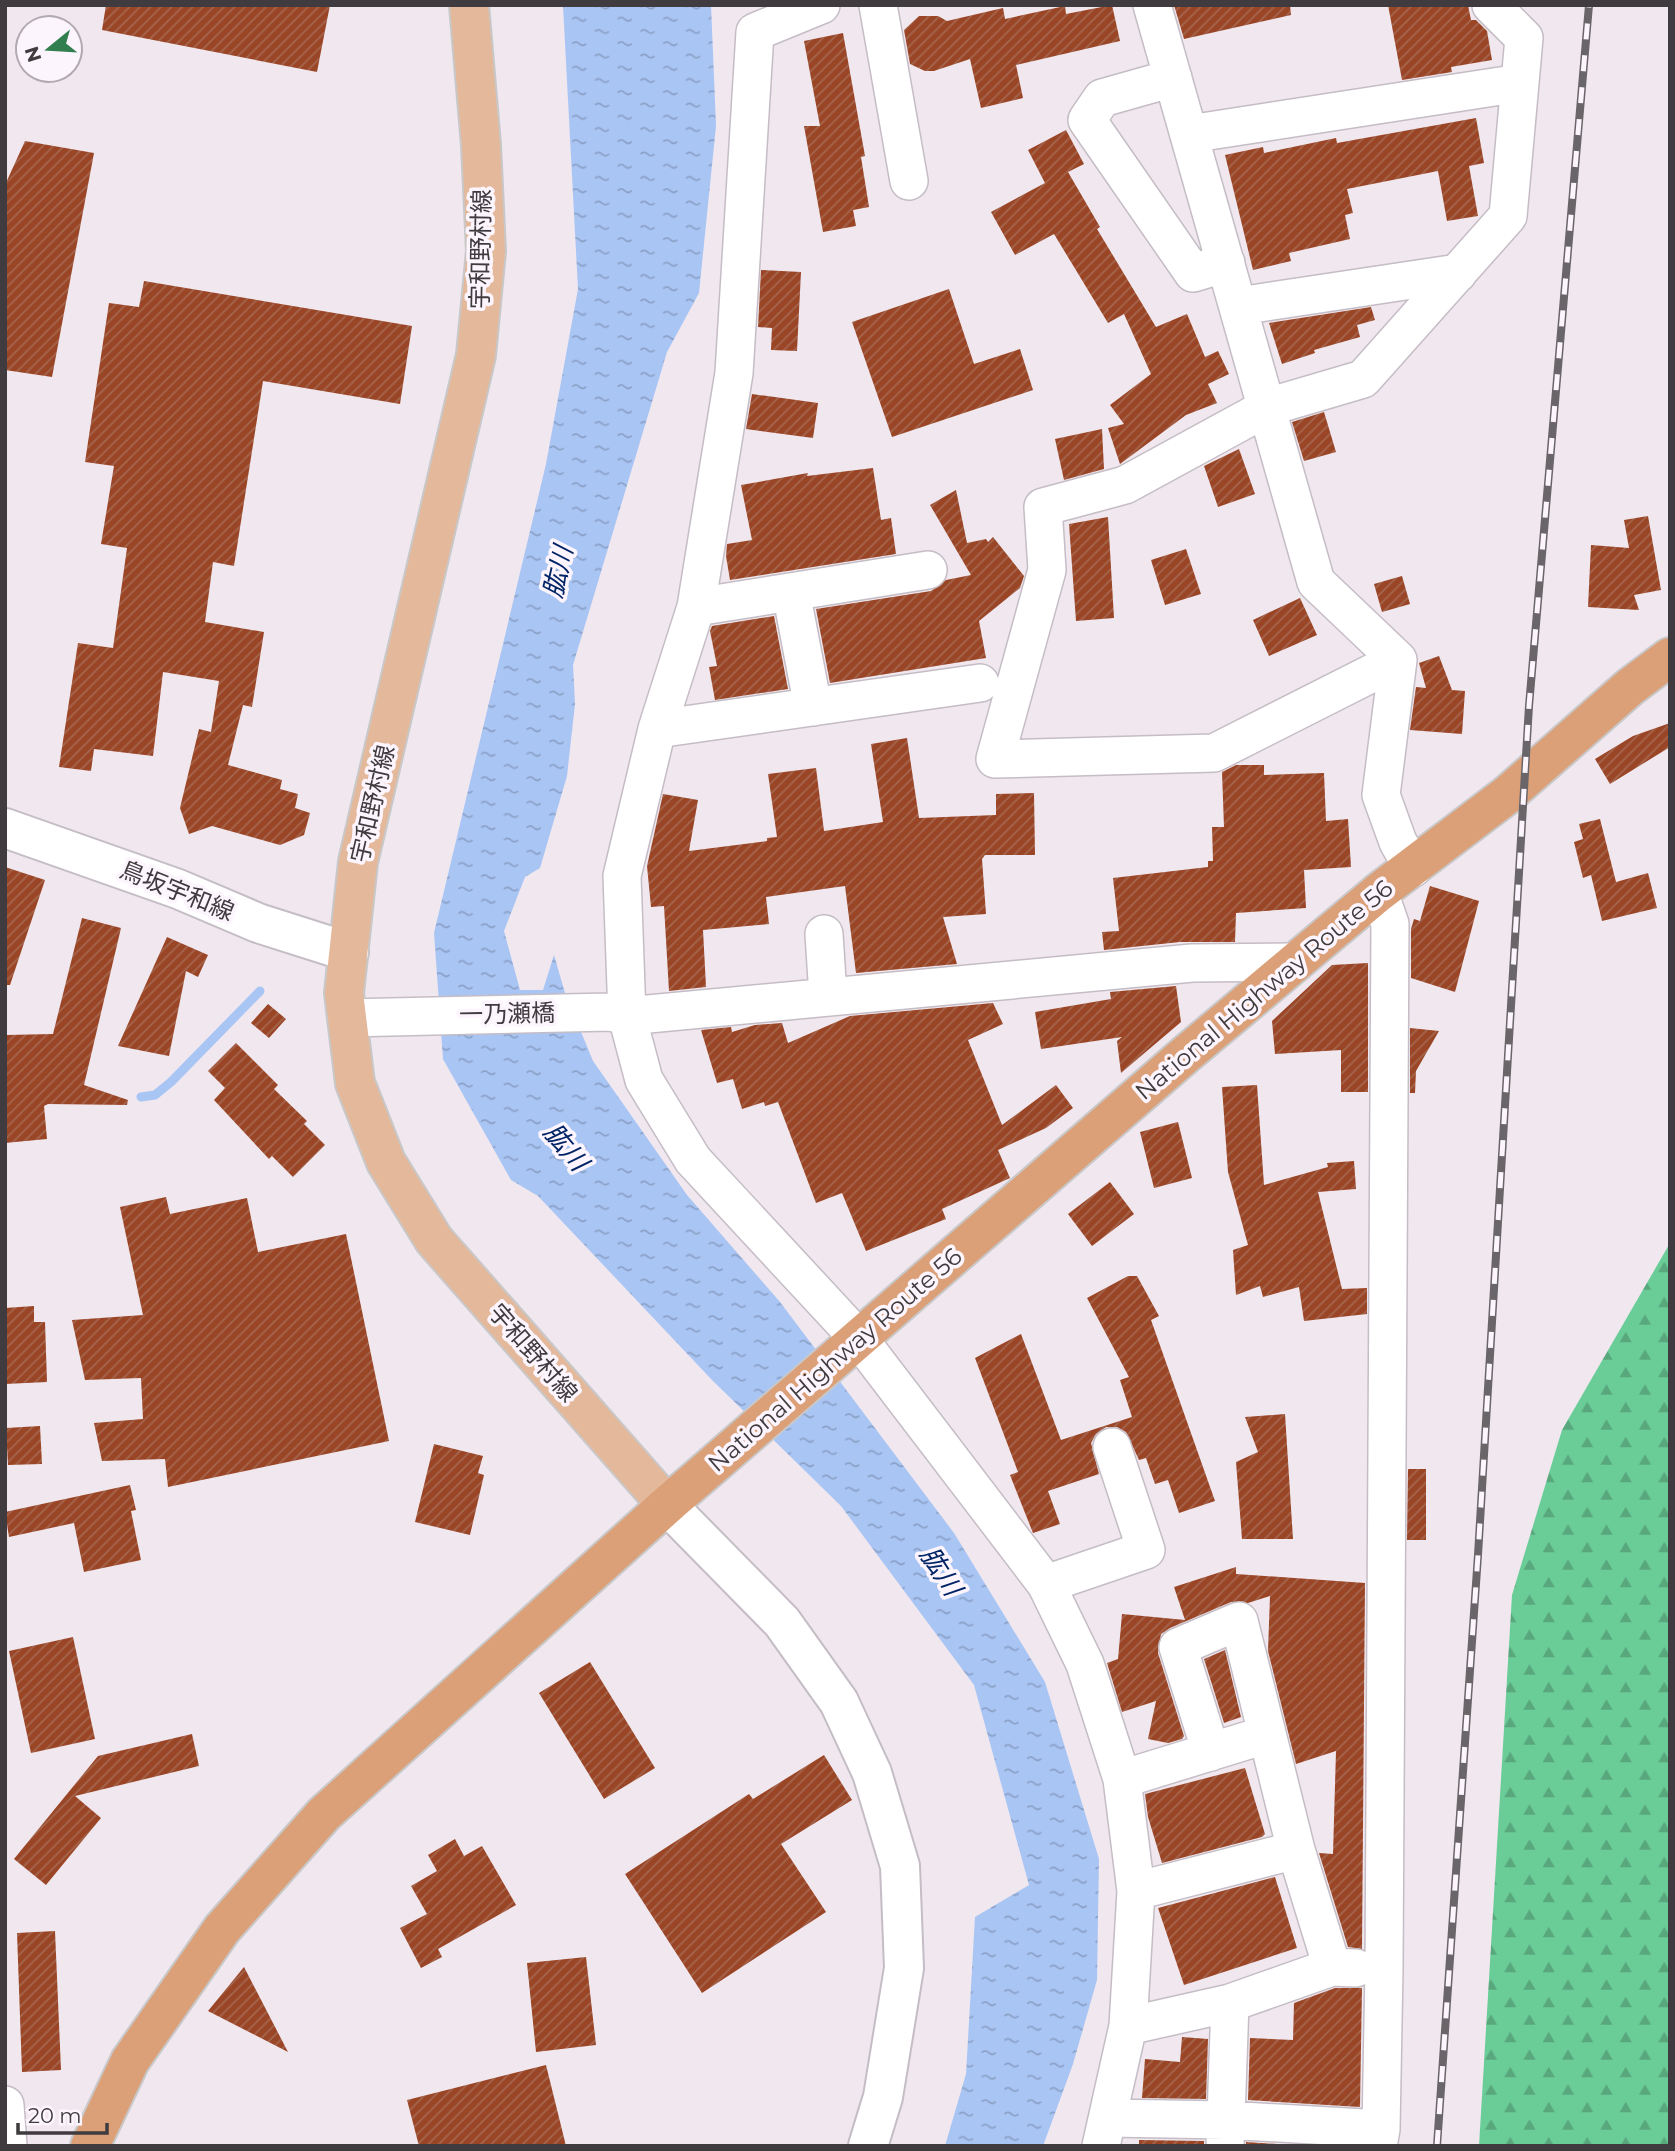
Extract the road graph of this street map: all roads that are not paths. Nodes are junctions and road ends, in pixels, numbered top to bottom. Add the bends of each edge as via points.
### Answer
1 (469, 5) edge
2 (821, 5) edge
3 (878, 5) edge
4 (1152, 5) edge
5 (1491, 5) edge
6 (1173, 78) junction
7 (1520, 83) junction
8 (1189, 134) junction
9 (909, 181) dead end
10 (1226, 264) junction
11 (1458, 273) junction
12 (1239, 306) junction
13 (1268, 407) junction
14 (928, 570) dead end
15 (791, 592) junction
16 (696, 607) junction
17 (1670, 657) edge
18 (1398, 660) junction
19 (981, 683) dead end
20 (813, 707) junction
21 (657, 729) junction
22 (5, 828) edge
23 (1413, 868) junction
24 (1379, 892) junction
25 (824, 934) dead end
26 (349, 952) junction
27 (1294, 962) junction
28 (828, 996) junction
29 (618, 1014) junction
30 (347, 1018) junction
31 (849, 1349) junction
32 (1112, 1447) dead end
33 (667, 1505) junction
34 (1046, 1584) junction
35 (1265, 1735) junction
36 (1211, 1752) junction
37 (1122, 1779) junction
38 (1296, 1850) junction
39 (1136, 1891) junction
40 (1332, 1967) junction
41 (1384, 1969) junction
42 (1230, 2003) junction
43 (1128, 2026) junction
44 (5, 2105) edge
45 (1105, 2132) edge
46 (1226, 2133) edge
47 (1380, 2137) edge
48 (8, 2146) edge
49 (90, 2146) edge
50 (867, 2146) edge

1 - 26 main road, 宇和野村線 via 486,251 476,355 358,862
2 - 16 street via 755,32 734,373
3 - 9 street
4 - 6 street
5 - 7 street via 1524,38
6 - 8 street
6 - 10 street via 1102,98 1087,120 1193,272
7 - 8 street
7 - 11 street via 1508,216
8 - 10 street
10 - 12 street
11 - 12 street
11 - 13 street via 1363,379
12 - 13 street
13 - 18 street via 1316,582
13 - 18 street via 1125,485 1043,507 1048,570 995,759 1214,753
14 - 15 street
15 - 16 street
15 - 20 street
16 - 21 street
17 - 23 highway, National Highway Route 56
18 - 23 street via 1381,795
19 - 20 street
20 - 21 street
21 - 29 street via 622,876
22 - 26 street, 鳥坂宇和線 via 258,923
23 - 24 highway, National Highway Route 56
24 - 27 highway, National Highway Route 56
24 - 41 street via 1390,924
25 - 28 street
26 - 30 main road, 宇和野村線 via 344,993
27 - 28 street, 一乃瀬橋 via 1192,964
27 - 31 highway, National Highway Route 56
28 - 29 street, 一乃瀬橋
29 - 30 street, 一乃瀬橋
29 - 31 street via 644,1080 693,1160
30 - 33 main road, 宇和野村線 via 355,1083 386,1161 434,1240
31 - 33 highway, National Highway Route 56
31 - 34 street
32 - 34 street via 1146,1550
33 - 49 highway, National Highway Route 56 via 324,1814 222,1929 130,2061
33 - 50 street via 782,1622 839,1702 872,1773 900,1866 904,1968 883,2096
34 - 37 street via 1085,1664
35 - 36 street
35 - 36 street via 1239,1621 1178,1647
35 - 38 street
36 - 37 street
37 - 39 street
38 - 39 street
38 - 40 street
39 - 43 street
40 - 41 street
40 - 42 street
41 - 47 street
42 - 43 street
42 - 46 street
43 - 45 street
44 - 48 street
45 - 46 street
46 - 47 street

